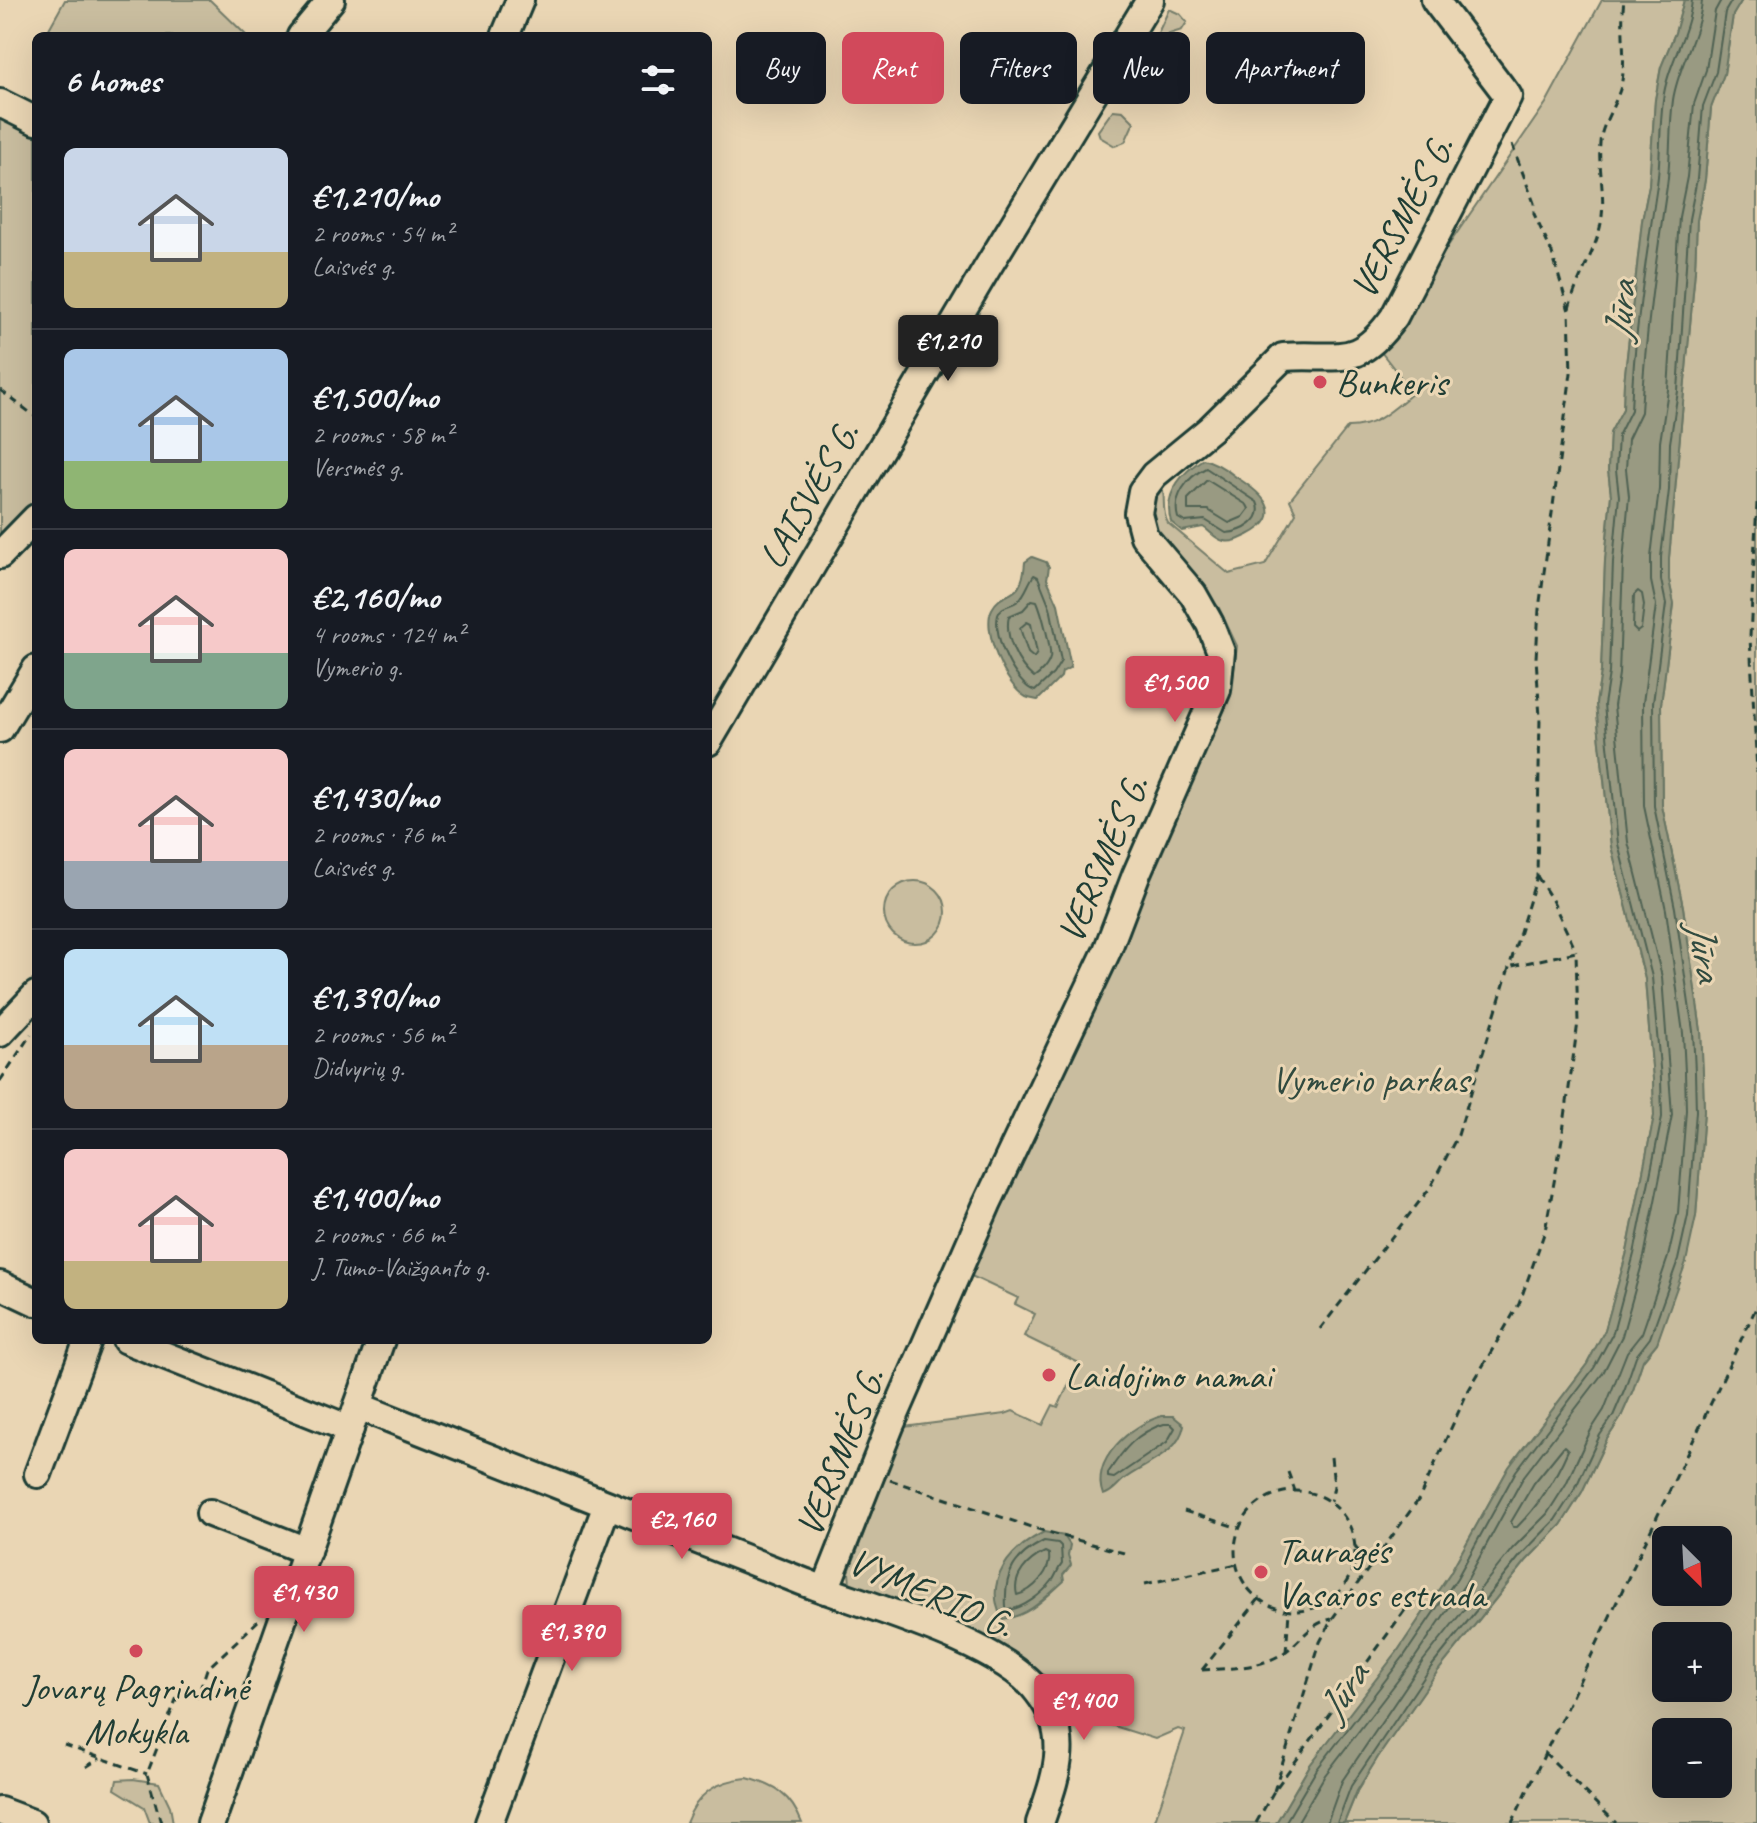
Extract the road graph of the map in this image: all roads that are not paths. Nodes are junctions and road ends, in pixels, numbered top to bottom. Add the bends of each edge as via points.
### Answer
1 (331, 0) edge
2 (520, 0) edge
3 (1150, 0) edge
4 (1435, 0) edge
5 (304, 32) edge
6 (507, 32) edge
7 (0, 103) edge
8 (32, 119) edge
9 (32, 522) edge
10 (0, 555) edge
11 (32, 676) edge
12 (0, 729) edge
13 (712, 735) edge
14 (32, 999) edge
15 (0, 1033) edge
16 (0, 1285) edge
17 (32, 1300) edge
18 (87, 1344) edge
19 (138, 1344) edge
20 (380, 1344) edge
21 (354, 1417) junction
22 (38, 1474) dead end
23 (607, 1505) junction
24 (210, 1513) dead end
25 (307, 1551) junction
26 (825, 1590) junction
27 (0, 1811) edge
28 (32, 1823) edge
29 (211, 1823) edge
30 (489, 1823) edge
31 (1040, 1823) edge

1 - 5 street
2 - 6 street
3 - 13 street, LAISVĖS G.
4 - 26 street, VERSMĖS G. via 1508,96 1380,336 1347,357 1283,357 1142,491 1138,513 1144,536 1193,594 1221,652 1217,690 1107,951 987,1204
7 - 8 street
9 - 10 street
11 - 12 street
14 - 15 street
16 - 17 street
18 - 22 street
19 - 21 street, VYMERIO G.
20 - 21 street
21 - 23 street, VYMERIO G.
21 - 25 street
23 - 26 street, VYMERIO G.
23 - 30 street
24 - 25 street
25 - 29 street
26 - 31 street, VYMERIO G. via 967,1644 1026,1678 1052,1713 1058,1733 1057,1774
27 - 28 street

